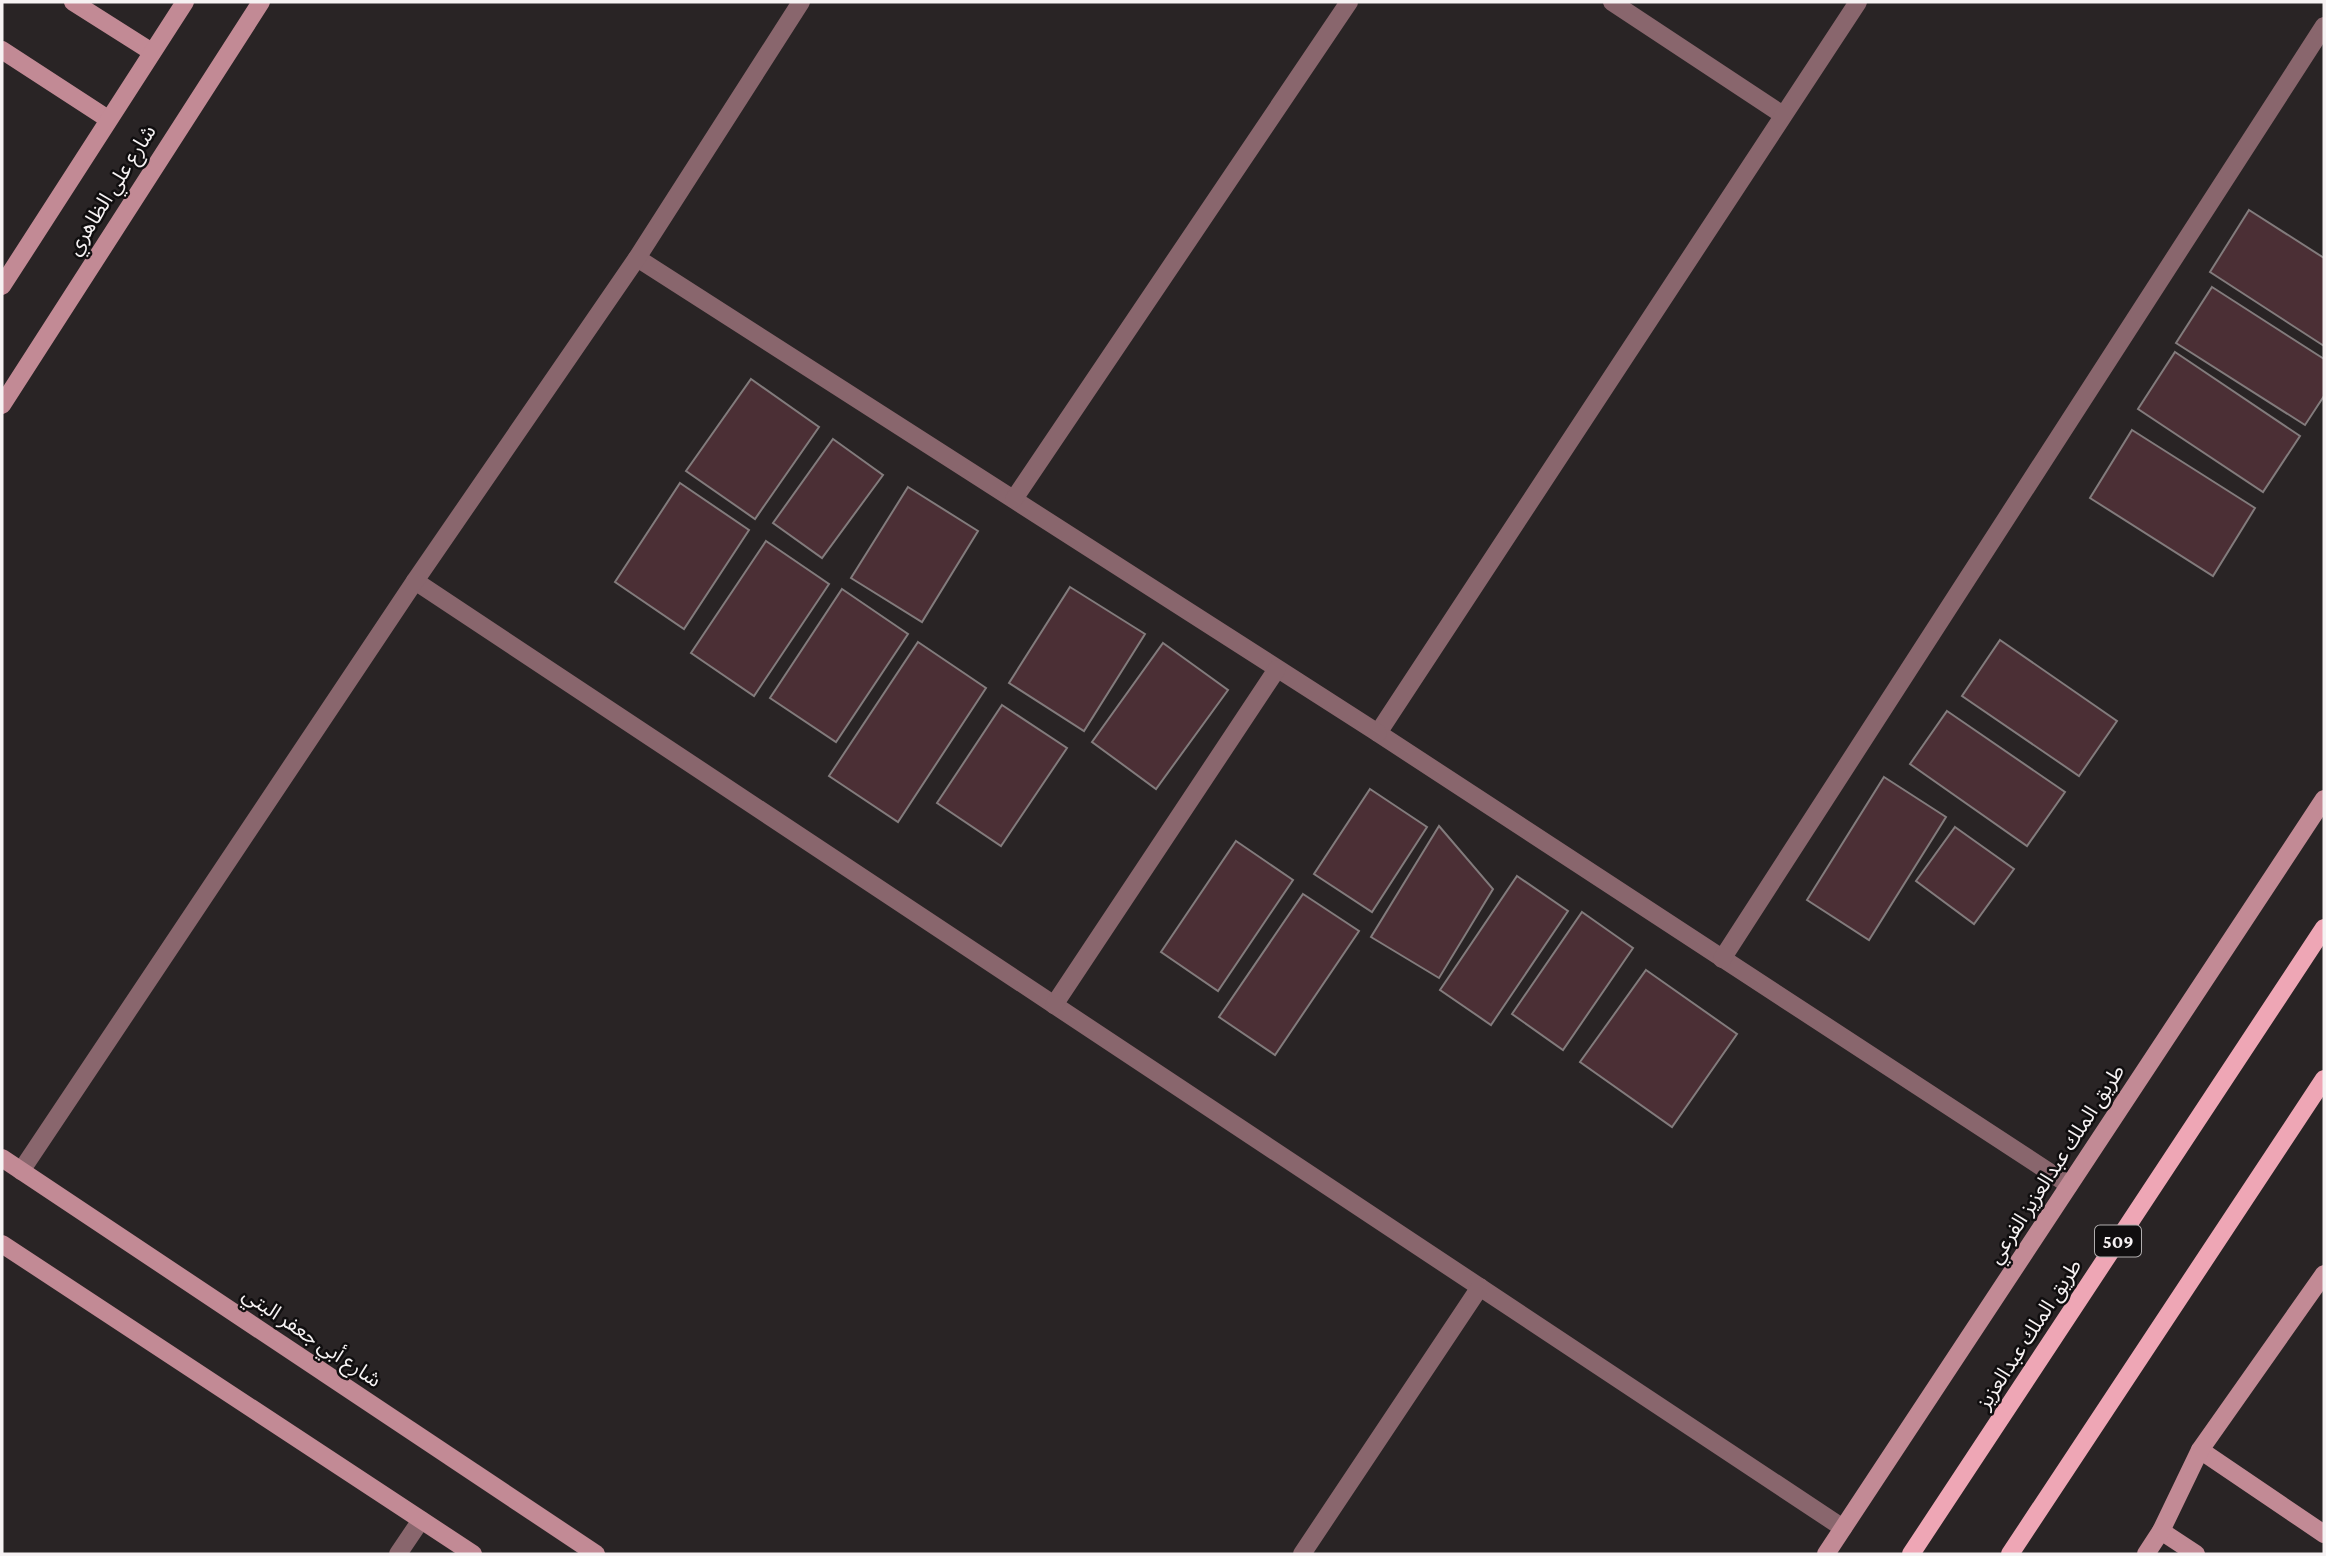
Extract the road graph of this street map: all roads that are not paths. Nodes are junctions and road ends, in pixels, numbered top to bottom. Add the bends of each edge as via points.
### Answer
1 (73, 2) edge
2 (185, 2) edge
3 (261, 2) edge
4 (801, 2) edge
5 (1349, 2) edge
6 (1612, 2) edge
7 (1858, 2) edge
8 (2324, 26) edge
9 (2, 50) edge
10 (152, 52) junction
11 (1783, 115) junction
12 (108, 119) junction
13 (637, 258) junction
14 (2, 286) edge
15 (2, 405) edge
16 (1014, 499) junction
17 (415, 581) junction
18 (1277, 668) junction
19 (1378, 733) junction
20 (2324, 799) edge
21 (2324, 928) edge
22 (1722, 958) junction
23 (1054, 1005) junction
24 (2324, 1079) edge
25 (2, 1158) edge
26 (22, 1171) junction
27 (2069, 1185) junction
28 (2, 1244) edge
29 (2324, 1274) edge
30 (1480, 1287) junction
31 (2200, 1450) junction
32 (421, 1520) junction
33 (1843, 1528) junction
34 (2161, 1531) junction
35 (2324, 1534) edge
36 (398, 1554) edge
37 (473, 1554) edge
38 (596, 1554) edge
39 (1302, 1554) edge
40 (1826, 1554) edge
41 (1911, 1554) edge
42 (2010, 1554) edge
43 (2146, 1554) edge
44 (2196, 1554) edge

1 - 10 street
2 - 10 street, شارع علي الظاهري
3 - 15 street, شارع علي الظاهري
4 - 13 street
5 - 16 street
6 - 11 street
7 - 11 street
8 - 22 street
9 - 12 street
10 - 12 street, شارع علي الظاهري
11 - 19 street
12 - 14 street, شارع علي الظاهري
13 - 16 street
13 - 17 street
16 - 18 street
17 - 23 street
17 - 26 street
18 - 19 street
18 - 23 street
19 - 22 street
20 - 27 street, طريق الملك عبدالعزيز الفرعي
21 - 41 main road, طريق الملك عبدالعزيز / 509
22 - 27 street
23 - 30 street
24 - 42 main road
25 - 26 street, شارع أبي جعفر البتي
26 - 38 street, شارع أبي جعفر البتي
27 - 33 street, طريق الملك عبدالعزيز الفرعي
28 - 32 street
29 - 31 street
30 - 33 street
30 - 39 street
31 - 34 street
31 - 35 street
32 - 36 street
32 - 37 street
33 - 40 street, طريق الملك عبدالعزيز الفرعي
34 - 43 street
34 - 44 street

